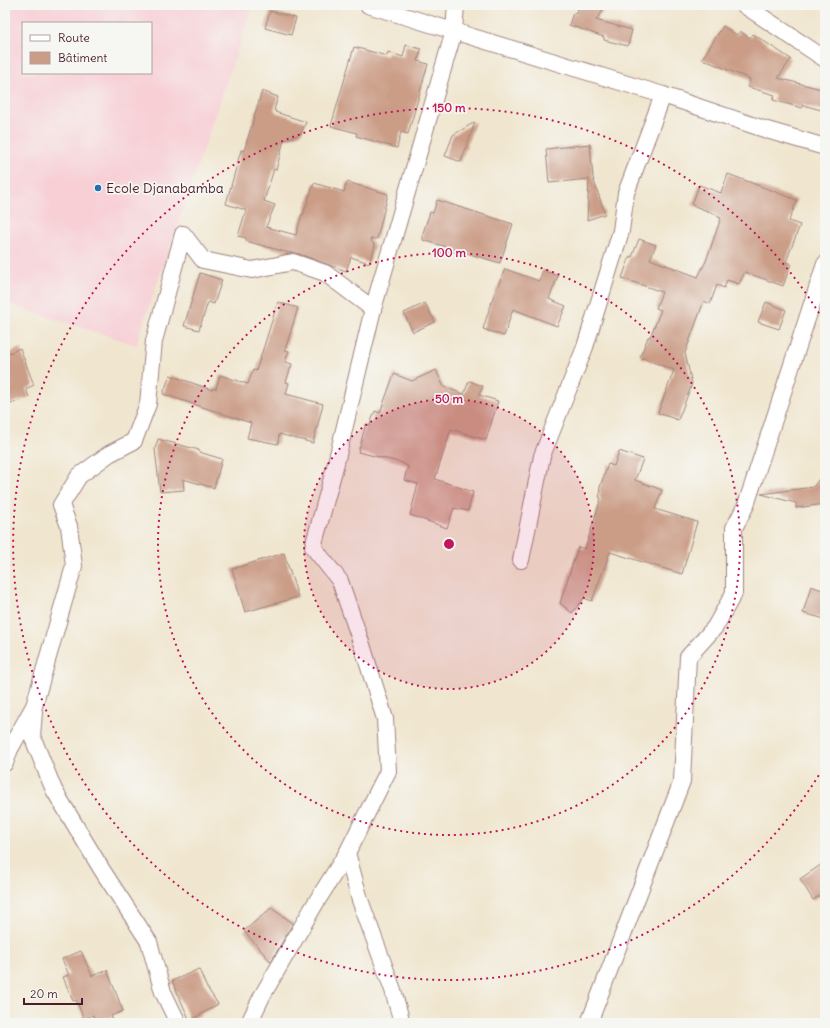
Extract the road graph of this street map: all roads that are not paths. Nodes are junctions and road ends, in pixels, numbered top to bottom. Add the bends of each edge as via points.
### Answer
1 (368, 5) edge
2 (456, 5) edge
3 (744, 5) edge
4 (454, 30) junction
5 (825, 59) edge
6 (663, 95) junction
7 (825, 146) edge
8 (825, 264) edge
9 (373, 309) junction
10 (521, 560) dead end
11 (34, 706) junction
12 (5, 764) edge
13 (348, 853) junction
14 (178, 1023) edge
15 (249, 1023) edge
16 (402, 1023) edge
17 (589, 1023) edge

1 - 4 street
2 - 4 street
3 - 5 street
4 - 6 street
4 - 9 street
6 - 7 street via 767,130
6 - 10 street via 626,194 621,231 585,347 542,456
8 - 17 street via 746,506 734,528 734,593 715,627 688,657 682,781
9 - 11 street via 325,273 293,262 252,270 203,260 183,234 154,341 148,404 134,441 109,454 79,476 61,505 69,526 74,566
9 - 13 street via 313,547 340,581 385,719 388,771
11 - 12 street via 10,748
11 - 14 street via 32,736 54,790 149,942 163,992
13 - 15 street via 315,904
13 - 16 street via 360,900 393,990

